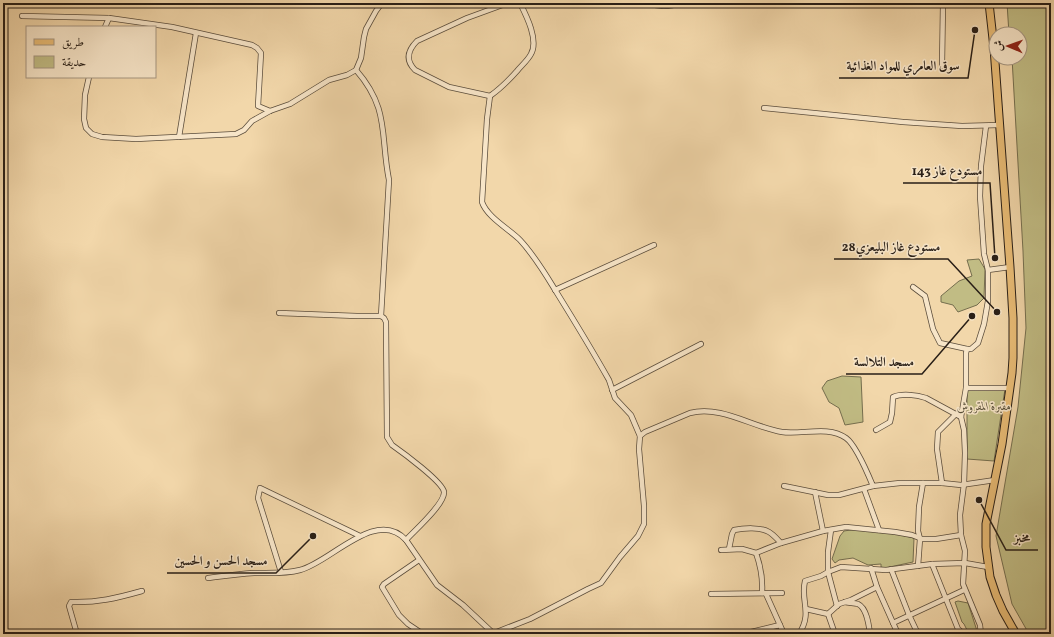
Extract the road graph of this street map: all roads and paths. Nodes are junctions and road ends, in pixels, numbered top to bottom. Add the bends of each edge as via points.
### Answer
1 (382, 3) edge
2 (508, 3) edge
3 (520, 3) edge
4 (648, 3) edge
5 (682, 3) edge
6 (943, 3) edge
7 (989, 3) edge
8 (22, 16) dead end
9 (109, 18) junction
10 (105, 26) edge
11 (196, 34) junction
12 (942, 66) dead end
13 (356, 70) junction
14 (89, 78) edge
15 (490, 96) junction
16 (764, 108) dead end
17 (270, 110) junction
18 (999, 125) junction
19 (986, 126) junction
20 (179, 137) junction
21 (654, 245) dead end
22 (1010, 267) junction
23 (988, 270) junction
24 (913, 287) dead end
25 (555, 290) junction
26 (279, 313) dead end
27 (381, 316) junction
28 (701, 344) dead end
29 (967, 349) junction
30 (966, 388) junction
31 (1009, 388) junction
32 (612, 390) junction
33 (956, 414) junction
34 (962, 416) junction
35 (876, 430) dead end
36 (640, 436) junction
37 (995, 480) junction
38 (923, 483) junction
39 (942, 483) junction
40 (964, 484) junction
41 (784, 486) dead end
42 (873, 486) junction
43 (864, 489) junction
44 (815, 492) junction
45 (831, 530) junction
46 (879, 530) junction
47 (824, 531) junction
48 (961, 535) junction
49 (360, 536) junction
50 (920, 539) junction
51 (406, 540) junction
52 (781, 543) junction
53 (729, 549) junction
54 (721, 550) dead end
55 (756, 553) junction
56 (419, 560) junction
57 (965, 563) junction
58 (932, 564) junction
59 (918, 566) junction
60 (988, 567) junction
61 (871, 568) junction
62 (892, 569) junction
63 (281, 572) junction
64 (828, 572) junction
65 (208, 578) dead end
66 (877, 587) junction
67 (964, 590) junction
68 (142, 591) dead end
69 (782, 593) dead end
70 (711, 594) dead end
71 (764, 594) junction
72 (946, 598) junction
73 (844, 602) junction
74 (837, 606) junction
75 (806, 609) junction
76 (828, 614) junction
77 (909, 615) junction
78 (893, 623) junction
79 (780, 625) junction
80 (77, 634) edge
81 (423, 634) edge
82 (494, 634) edge
83 (743, 634) edge
84 (784, 634) edge
85 (799, 634) edge
86 (835, 634) edge
87 (870, 634) edge
88 (898, 634) edge
89 (918, 634) edge
90 (964, 634) edge
91 (981, 634) edge
92 (1016, 634) edge

1 - 13 street via 366,30
2 - 15 street via 417,41 408,54 411,66 415,70 449,87
3 - 15 street via 532,31 532,52 509,80
4 - 5 street via 663,7
6 - 12 street
7 - 18 main road
8 - 9 street
9 - 10 street
9 - 11 street via 172,27
11 - 17 street via 258,48 261,53 258,106
11 - 20 street
13 - 17 street via 329,80 290,104
13 - 27 street via 375,97 383,125 389,180
14 - 20 street via 84,119 86,128 92,134 136,140
15 - 25 street via 482,186 484,208 522,242
16 - 19 street via 903,122
17 - 20 street via 236,134
18 - 19 street
18 - 22 main road
19 - 23 street via 980,196 984,254
21 - 25 street
22 - 23 street
22 - 31 main road via 1013,332
23 - 29 street via 988,301 984,324 978,343
24 - 29 street via 925,296 933,329 940,343
25 - 32 street via 605,373
26 - 27 street
27 - 51 street via 386,322 387,438 392,445 436,480 444,493 440,503
28 - 32 street
29 - 30 street
30 - 31 street
30 - 34 street
31 - 37 main road
32 - 36 street via 617,401 631,416
33 - 34 street
33 - 35 street via 922,396 897,395 893,397 890,422
33 - 39 street via 938,432 937,449
34 - 40 street
36 - 42 street via 690,413 704,411 782,432 831,433 840,435 850,442
36 - 82 street via 644,524 638,536 601,583
37 - 40 street
37 - 60 main road via 986,524
38 - 39 street
38 - 42 street
38 - 50 street via 918,531
39 - 40 street
40 - 48 street via 960,515
41 - 44 street
42 - 43 street
43 - 44 street via 839,495
43 - 46 street
44 - 47 street
45 - 46 street via 851,527
45 - 47 street
45 - 64 street
46 - 50 street via 908,534
47 - 52 street
48 - 50 street via 936,540
48 - 57 street
49 - 51 street via 377,530 391,530
49 - 63 street via 312,566
49 - 63 street via 260,488 258,498
50 - 59 street
51 - 56 street
52 - 53 street via 765,530 740,529 734,530
52 - 55 street
53 - 54 street
53 - 55 street
55 - 71 street via 762,568
56 - 81 street via 382,587 400,615
56 - 82 street via 436,585
57 - 58 street
57 - 60 street
57 - 67 street
58 - 59 street
58 - 72 street
59 - 62 street
60 - 92 main road via 996,595
61 - 62 street
61 - 64 street via 840,567
61 - 66 street
62 - 77 street
63 - 65 street
64 - 74 street
64 - 75 street via 805,581
66 - 73 street
66 - 78 street
67 - 72 street
67 - 91 street via 980,625
68 - 80 street via 112,600 71,602 69,606
69 - 71 street
70 - 71 street
71 - 79 street
72 - 77 street
72 - 90 street via 958,629
73 - 74 street
73 - 87 street via 861,606 867,618
74 - 76 street
75 - 76 street
75 - 85 street via 805,620
76 - 86 street
77 - 78 street
77 - 89 street
78 - 88 street
79 - 83 street
79 - 84 street

